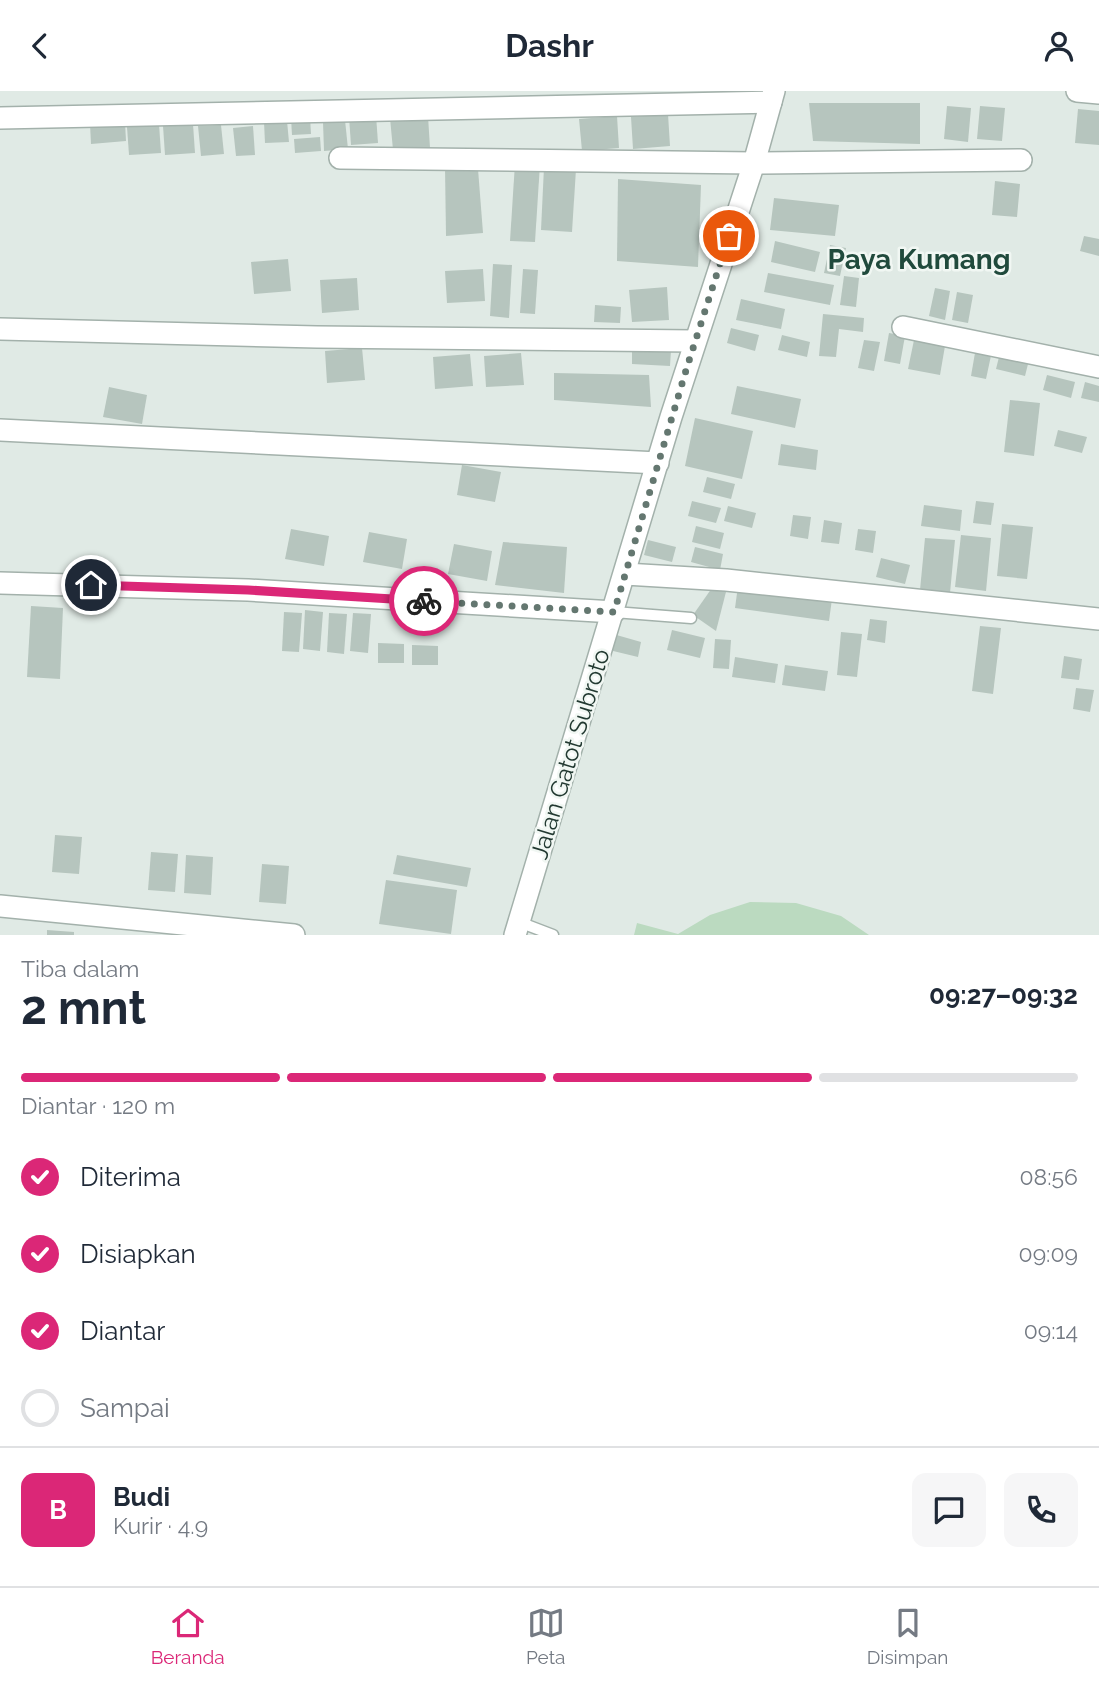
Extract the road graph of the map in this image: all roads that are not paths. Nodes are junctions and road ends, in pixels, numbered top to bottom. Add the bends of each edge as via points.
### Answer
1 (1077, 91) edge
2 (1099, 93) edge
3 (773, 97) edge
4 (0, 118) edge
5 (340, 158) dead end
6 (1021, 160) dead end
7 (754, 163) junction
8 (903, 327) dead end
9 (0, 329) edge
10 (694, 341) junction
11 (1099, 367) edge
12 (0, 430) edge
13 (657, 463) junction
14 (625, 574) junction
15 (0, 583) edge
16 (614, 612) junction
17 (691, 618) dead end
18 (1099, 619) edge
19 (0, 906) edge
20 (517, 929) edge
21 (294, 935) edge
22 (553, 935) edge

1 - 2 street
3 - 4 street
3 - 7 street, Jalan Gatot Subroto
5 - 7 street
6 - 7 street
7 - 10 street, Jalan Gatot Subroto
8 - 11 street
9 - 10 street
10 - 13 street, Jalan Gatot Subroto
12 - 13 street
13 - 14 street, Jalan Gatot Subroto
14 - 16 street, Jalan Gatot Subroto
14 - 18 street via 726,580
15 - 16 street via 222,589
16 - 17 lane
16 - 20 street, Jalan Gatot Subroto
19 - 21 street
20 - 22 lane

